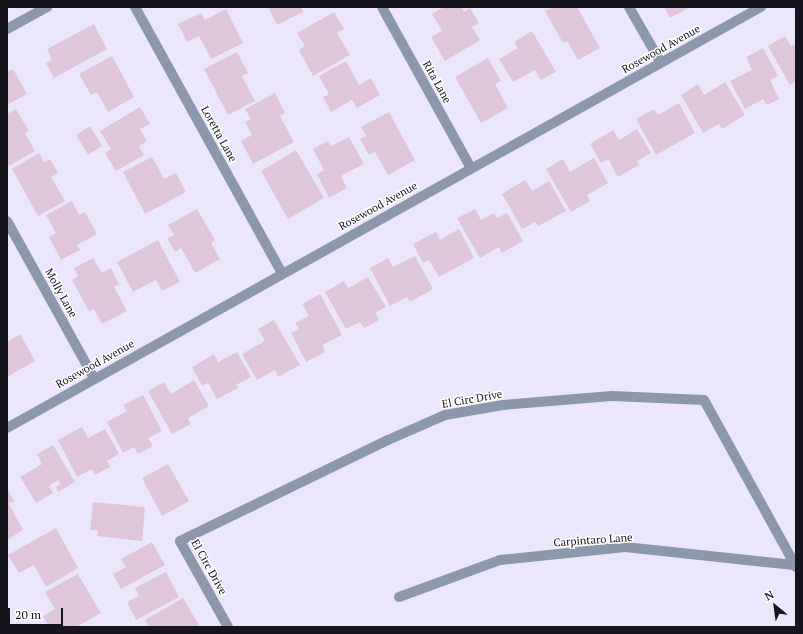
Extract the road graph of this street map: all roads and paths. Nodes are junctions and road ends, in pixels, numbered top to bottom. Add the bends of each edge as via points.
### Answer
1 (47, 7) edge
2 (135, 7) edge
3 (382, 7) edge
4 (630, 7) edge
5 (761, 7) edge
6 (7, 29) edge
7 (660, 63) junction
8 (471, 168) junction
9 (7, 221) edge
10 (282, 273) junction
11 (94, 378) junction
12 (7, 428) edge
13 (795, 566) edge
14 (399, 597) dead end
15 (228, 627) edge

1 - 6 street
2 - 10 street, Loretta Lane
3 - 8 street, Rita Lane
4 - 7 street
5 - 7 street, Rosewood Avenue
7 - 8 street, Rosewood Avenue
8 - 10 street, Rosewood Avenue
9 - 11 street, Molly Lane
10 - 11 street, Rosewood Avenue
11 - 12 street, Rosewood Avenue
13 - 14 street, Carpintaro Lane via 625,547 500,560
13 - 15 street, El Circ Drive via 704,400 612,396 503,405 445,415 180,540

